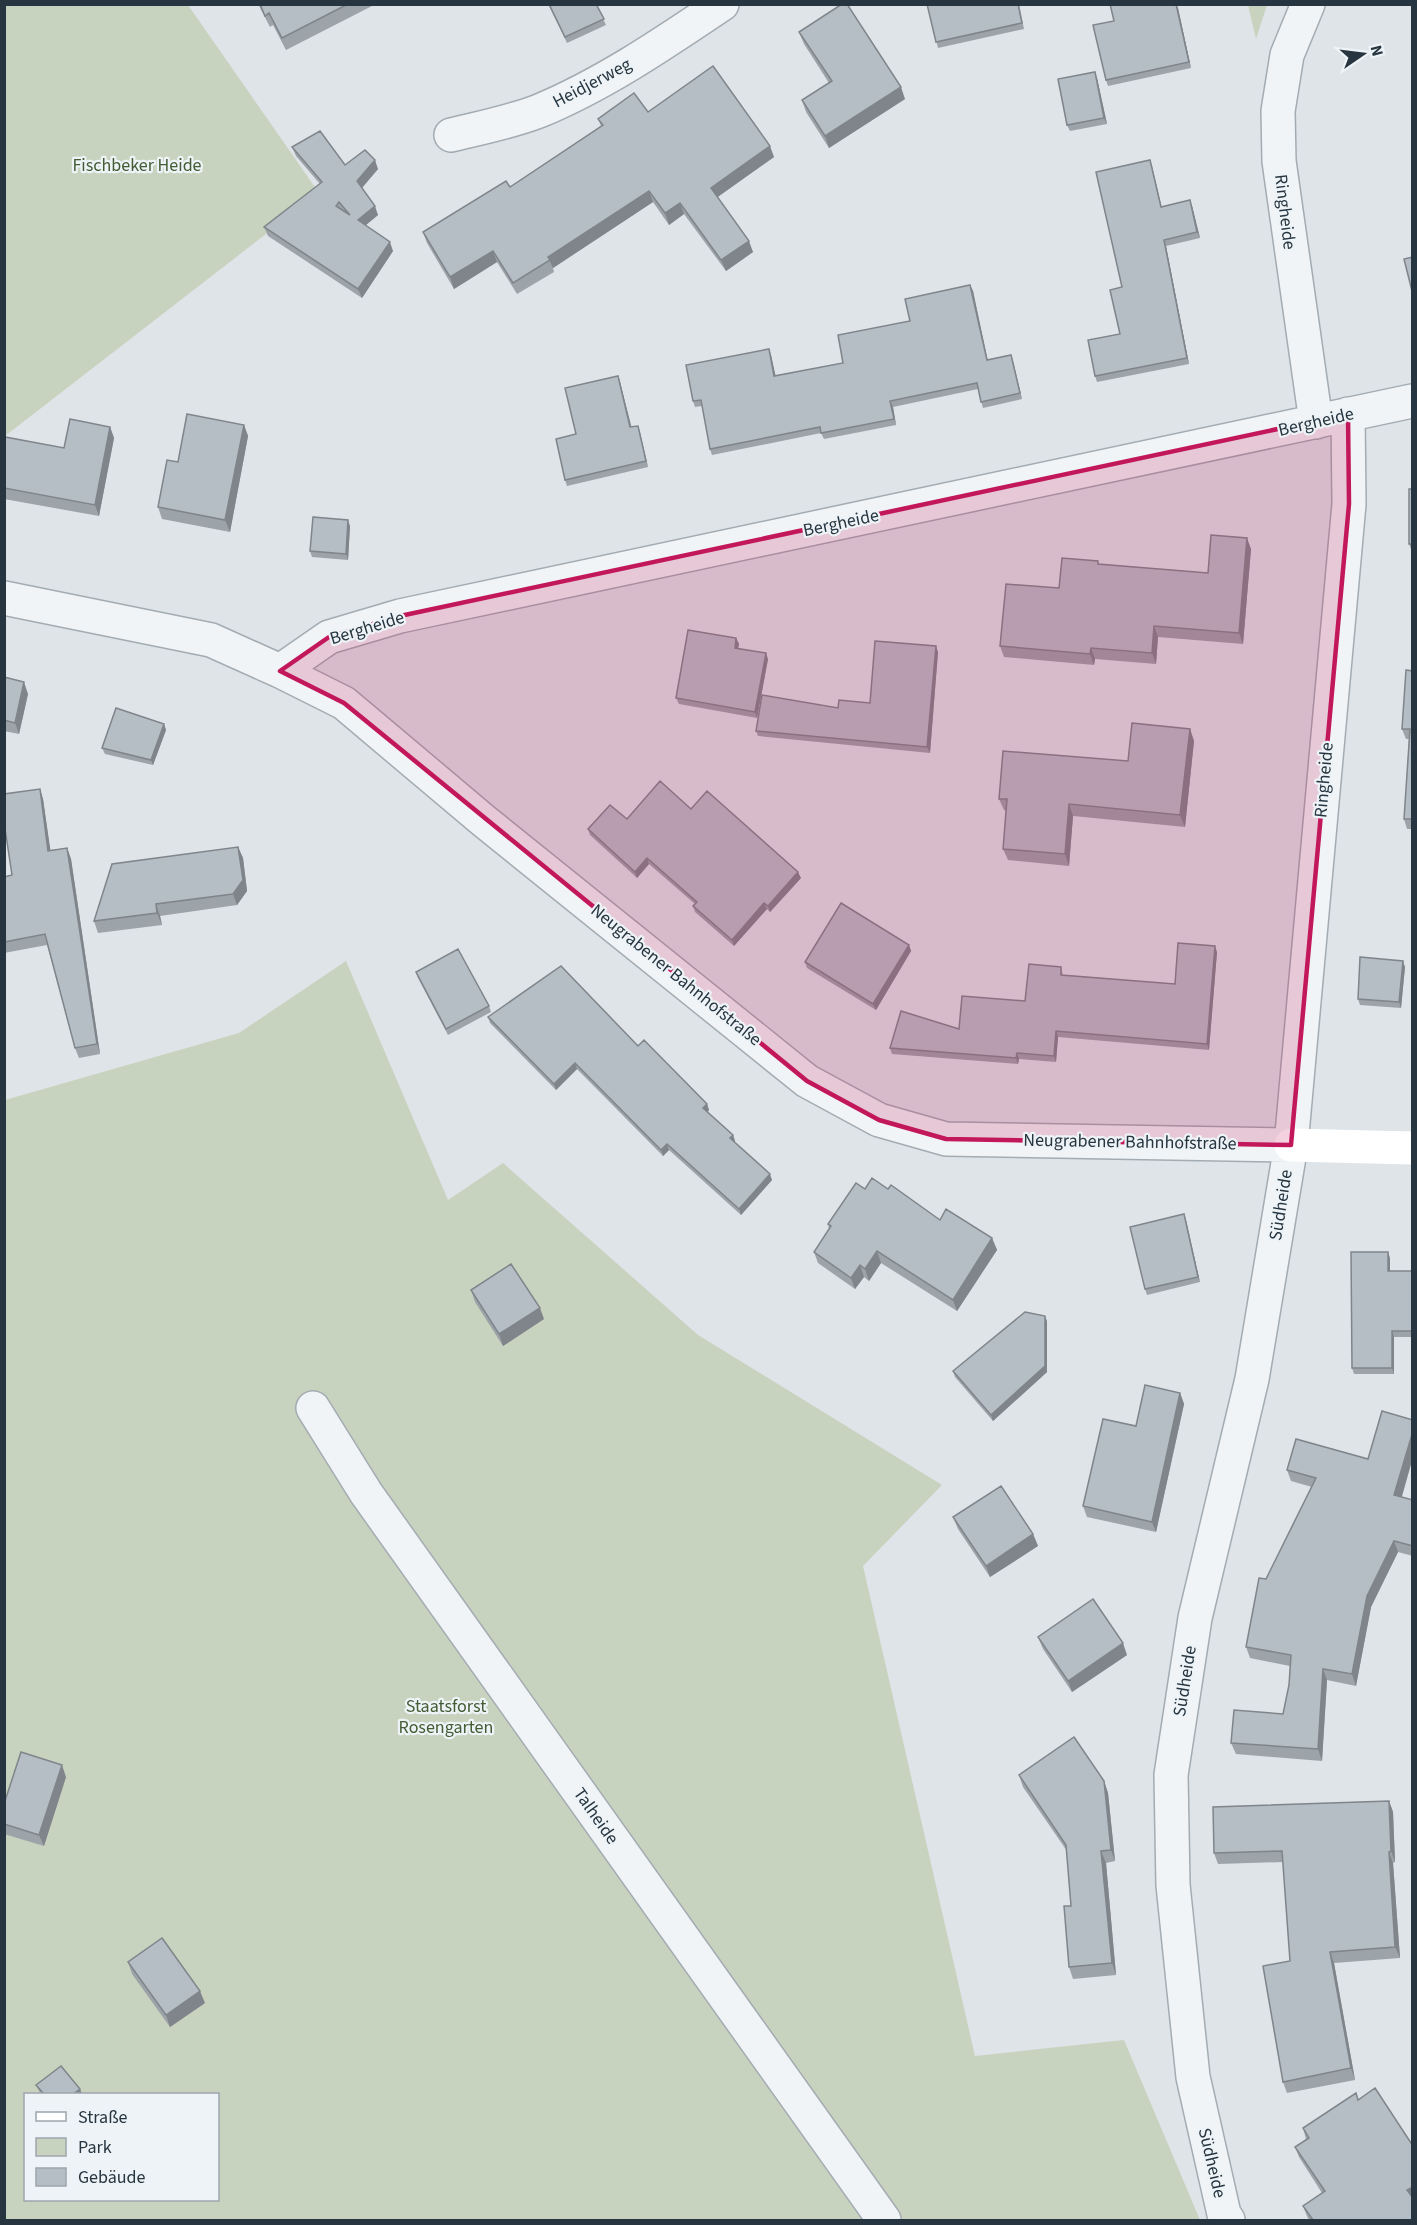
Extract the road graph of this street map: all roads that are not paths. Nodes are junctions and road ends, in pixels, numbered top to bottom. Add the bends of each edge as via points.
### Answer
1 (722, 4) edge
2 (1308, 4) edge
3 (451, 135) dead end
4 (1413, 401) edge
5 (1348, 414) junction
6 (1316, 422) junction
7 (4, 598) edge
8 (280, 670) junction
9 (1290, 1145) junction
10 (1413, 1148) edge
11 (313, 1408) dead end
12 (884, 2220) edge
13 (1228, 2220) edge

1 - 3 street, Heidjerweg via 572,96 510,121
2 - 6 street, Ringheide via 1287,55 1278,111 1279,161
4 - 5 street, Bergheide
5 - 6 street, Bergheide
5 - 9 street, Ringheide via 1348,504
6 - 8 street, Bergheide via 400,616 329,637
7 - 8 street, Neugrabener Bahnhofstraße via 212,640
8 - 9 street, Neugrabener Bahnhofstraße via 344,704 807,1081 879,1120 946,1139
9 - 10 street, Neugrabener Bahnhofstraße
9 - 13 street, Südheide via 1252,1378 1195,1618 1171,1776 1173,1885 1193,2077
11 - 12 street, Talheide via 366,1493

